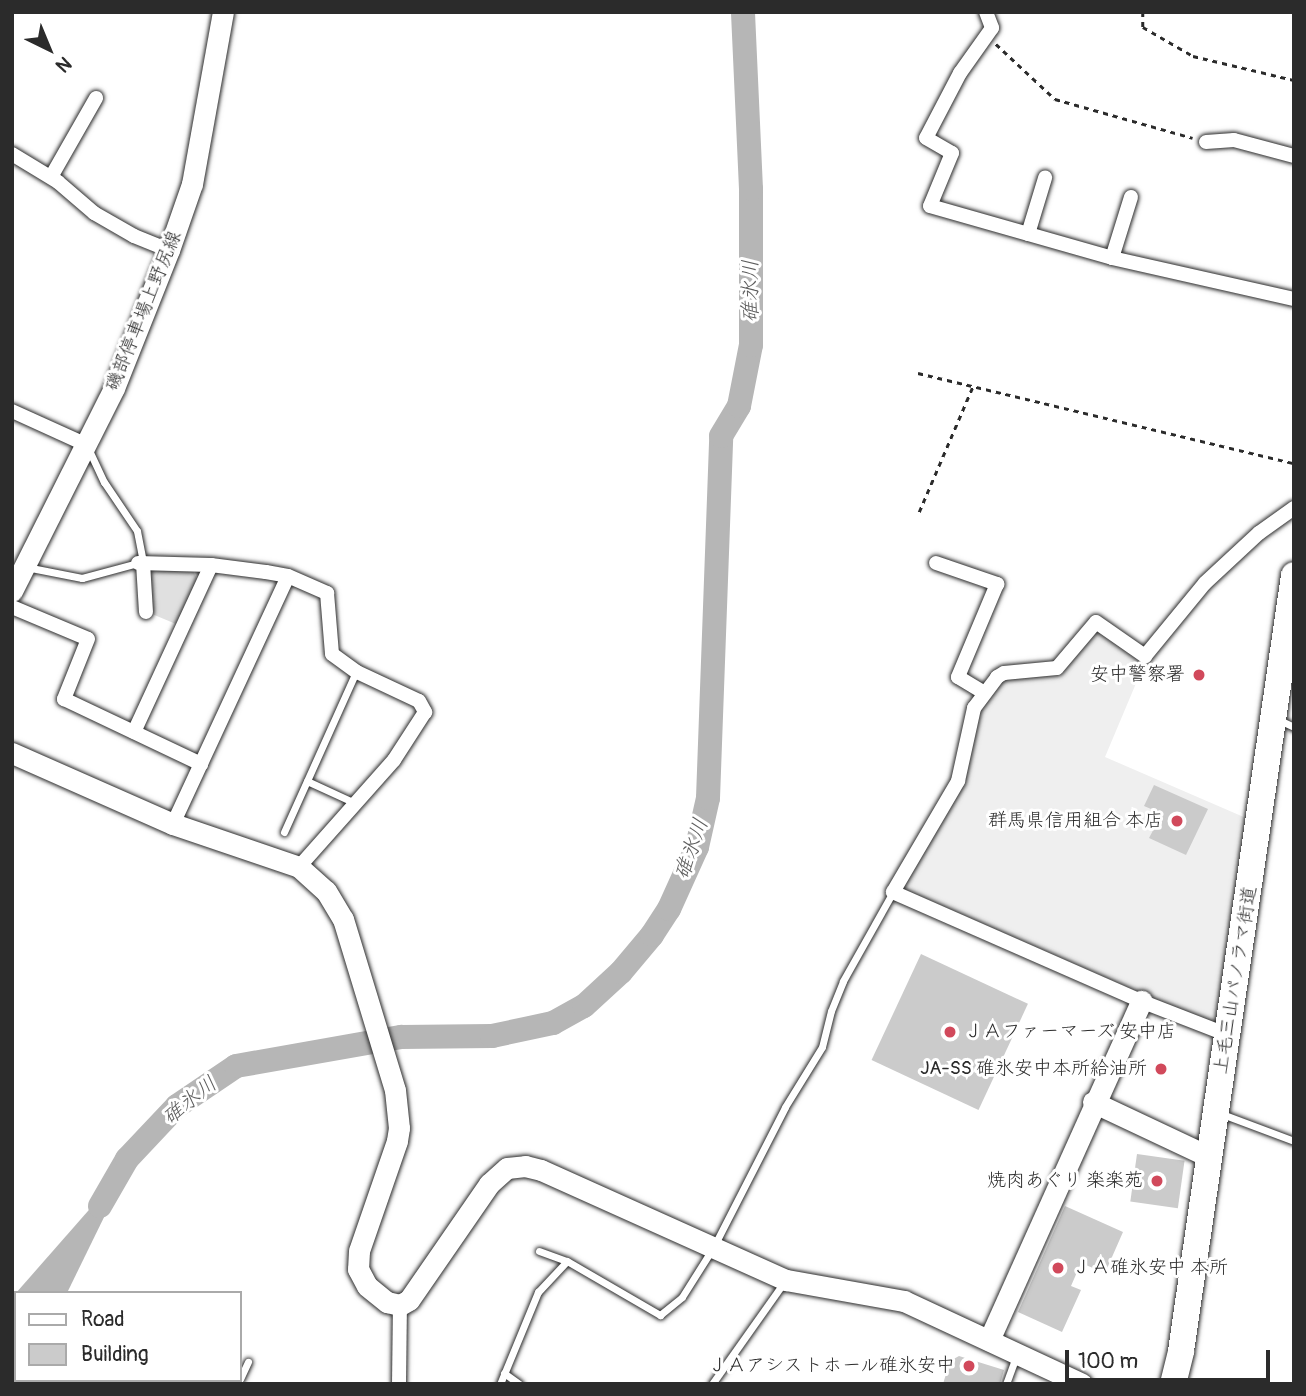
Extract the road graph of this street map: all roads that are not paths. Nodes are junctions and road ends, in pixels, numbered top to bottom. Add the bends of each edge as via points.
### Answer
1 (223, 12) edge
2 (986, 12) edge
3 (96, 98) dead end
4 (1206, 142) road end
5 (12, 154) edge
6 (1294, 156) edge
7 (51, 177) junction
8 (1045, 178) dead end
9 (1131, 197) dead end
10 (1028, 234) junction
11 (169, 250) junction
12 (1112, 258) junction
13 (1294, 299) edge
14 (12, 411) edge
15 (87, 445) junction
16 (1294, 508) edge
17 (140, 563) junction
18 (936, 563) dead end
19 (211, 565) junction
20 (24, 567) junction
21 (1294, 575) edge
22 (288, 576) junction
23 (12, 591) edge
24 (12, 607) edge
25 (146, 612) dead end
26 (357, 672) junction
27 (985, 693) junction
28 (1284, 722) edge
29 (134, 732) junction
30 (12, 752) edge
31 (201, 764) junction
32 (307, 781) junction
33 (356, 803) junction
34 (173, 824) junction
35 (284, 832) dead end
36 (299, 867) junction
37 (893, 891) junction
38 (1141, 1001) junction
39 (1228, 1034) junction
40 (1093, 1102) junction
41 (1216, 1111) junction
42 (1294, 1140) edge
43 (1210, 1157) junction
44 (713, 1248) junction
45 (539, 1251) dead end
46 (567, 1261) junction
47 (786, 1280) junction
48 (400, 1304) junction
49 (989, 1340) junction
50 (1018, 1353) junction
51 (248, 1362) dead end
52 (504, 1373) junction
53 (242, 1375) edge
54 (399, 1384) edge
55 (500, 1384) edge
56 (519, 1384) edge
57 (712, 1384) edge
58 (1006, 1384) edge
59 (1082, 1384) edge
60 (1173, 1384) edge

1 - 11 street, 磯部停車場上野尻線 via 197,157
2 - 10 street via 992,28 960,73 926,138 952,153 930,206
3 - 7 street
4 - 6 street via 1234,140
5 - 7 street
7 - 11 street via 94,213
8 - 10 street
9 - 12 street
10 - 12 street
11 - 15 street, 磯部停車場上野尻線
12 - 13 street
14 - 15 street
15 - 17 lane via 104,482 137,531
15 - 20 street, 磯部停車場上野尻線
16 - 27 street via 1205,583 1144,656 1096,622 1057,668 1004,673
17 - 19 street
17 - 20 lane via 82,578
17 - 25 street
18 - 27 street via 998,584 958,677
19 - 22 street
19 - 29 street
20 - 23 street, 磯部停車場上野尻線
21 - 28 highway, 上毛三山パノラマ街道
22 - 26 street via 327,593 332,654
22 - 31 street
24 - 29 street via 88,639 64,699
26 - 32 lane
26 - 33 street via 419,701 425,712 394,761
27 - 37 street via 974,708 958,780
28 - 39 highway, 上毛三山パノラマ街道
29 - 31 street
30 - 34 street
31 - 34 street
32 - 33 lane
32 - 35 lane
33 - 36 street
34 - 36 street
36 - 48 street via 326,891 343,919 396,1090 397,1142 359,1251 358,1269 376,1295
37 - 38 street
37 - 44 lane via 844,981 822,1046 785,1107
38 - 39 street
38 - 40 street
39 - 41 highway, 上毛三山パノラマ街道
40 - 43 street
40 - 49 street
41 - 42 lane
41 - 43 highway, 上毛三山パノラマ街道
43 - 60 highway, 上毛三山パノラマ街道
44 - 46 lane via 682,1297 660,1315
44 - 47 street
44 - 48 street via 541,1170 507,1168 489,1184 418,1289
45 - 46 lane
46 - 52 lane via 538,1292
47 - 49 street via 904,1301
47 - 57 lane
48 - 54 street
49 - 50 street
50 - 58 lane
50 - 59 street
51 - 53 lane
52 - 55 lane
52 - 56 lane

